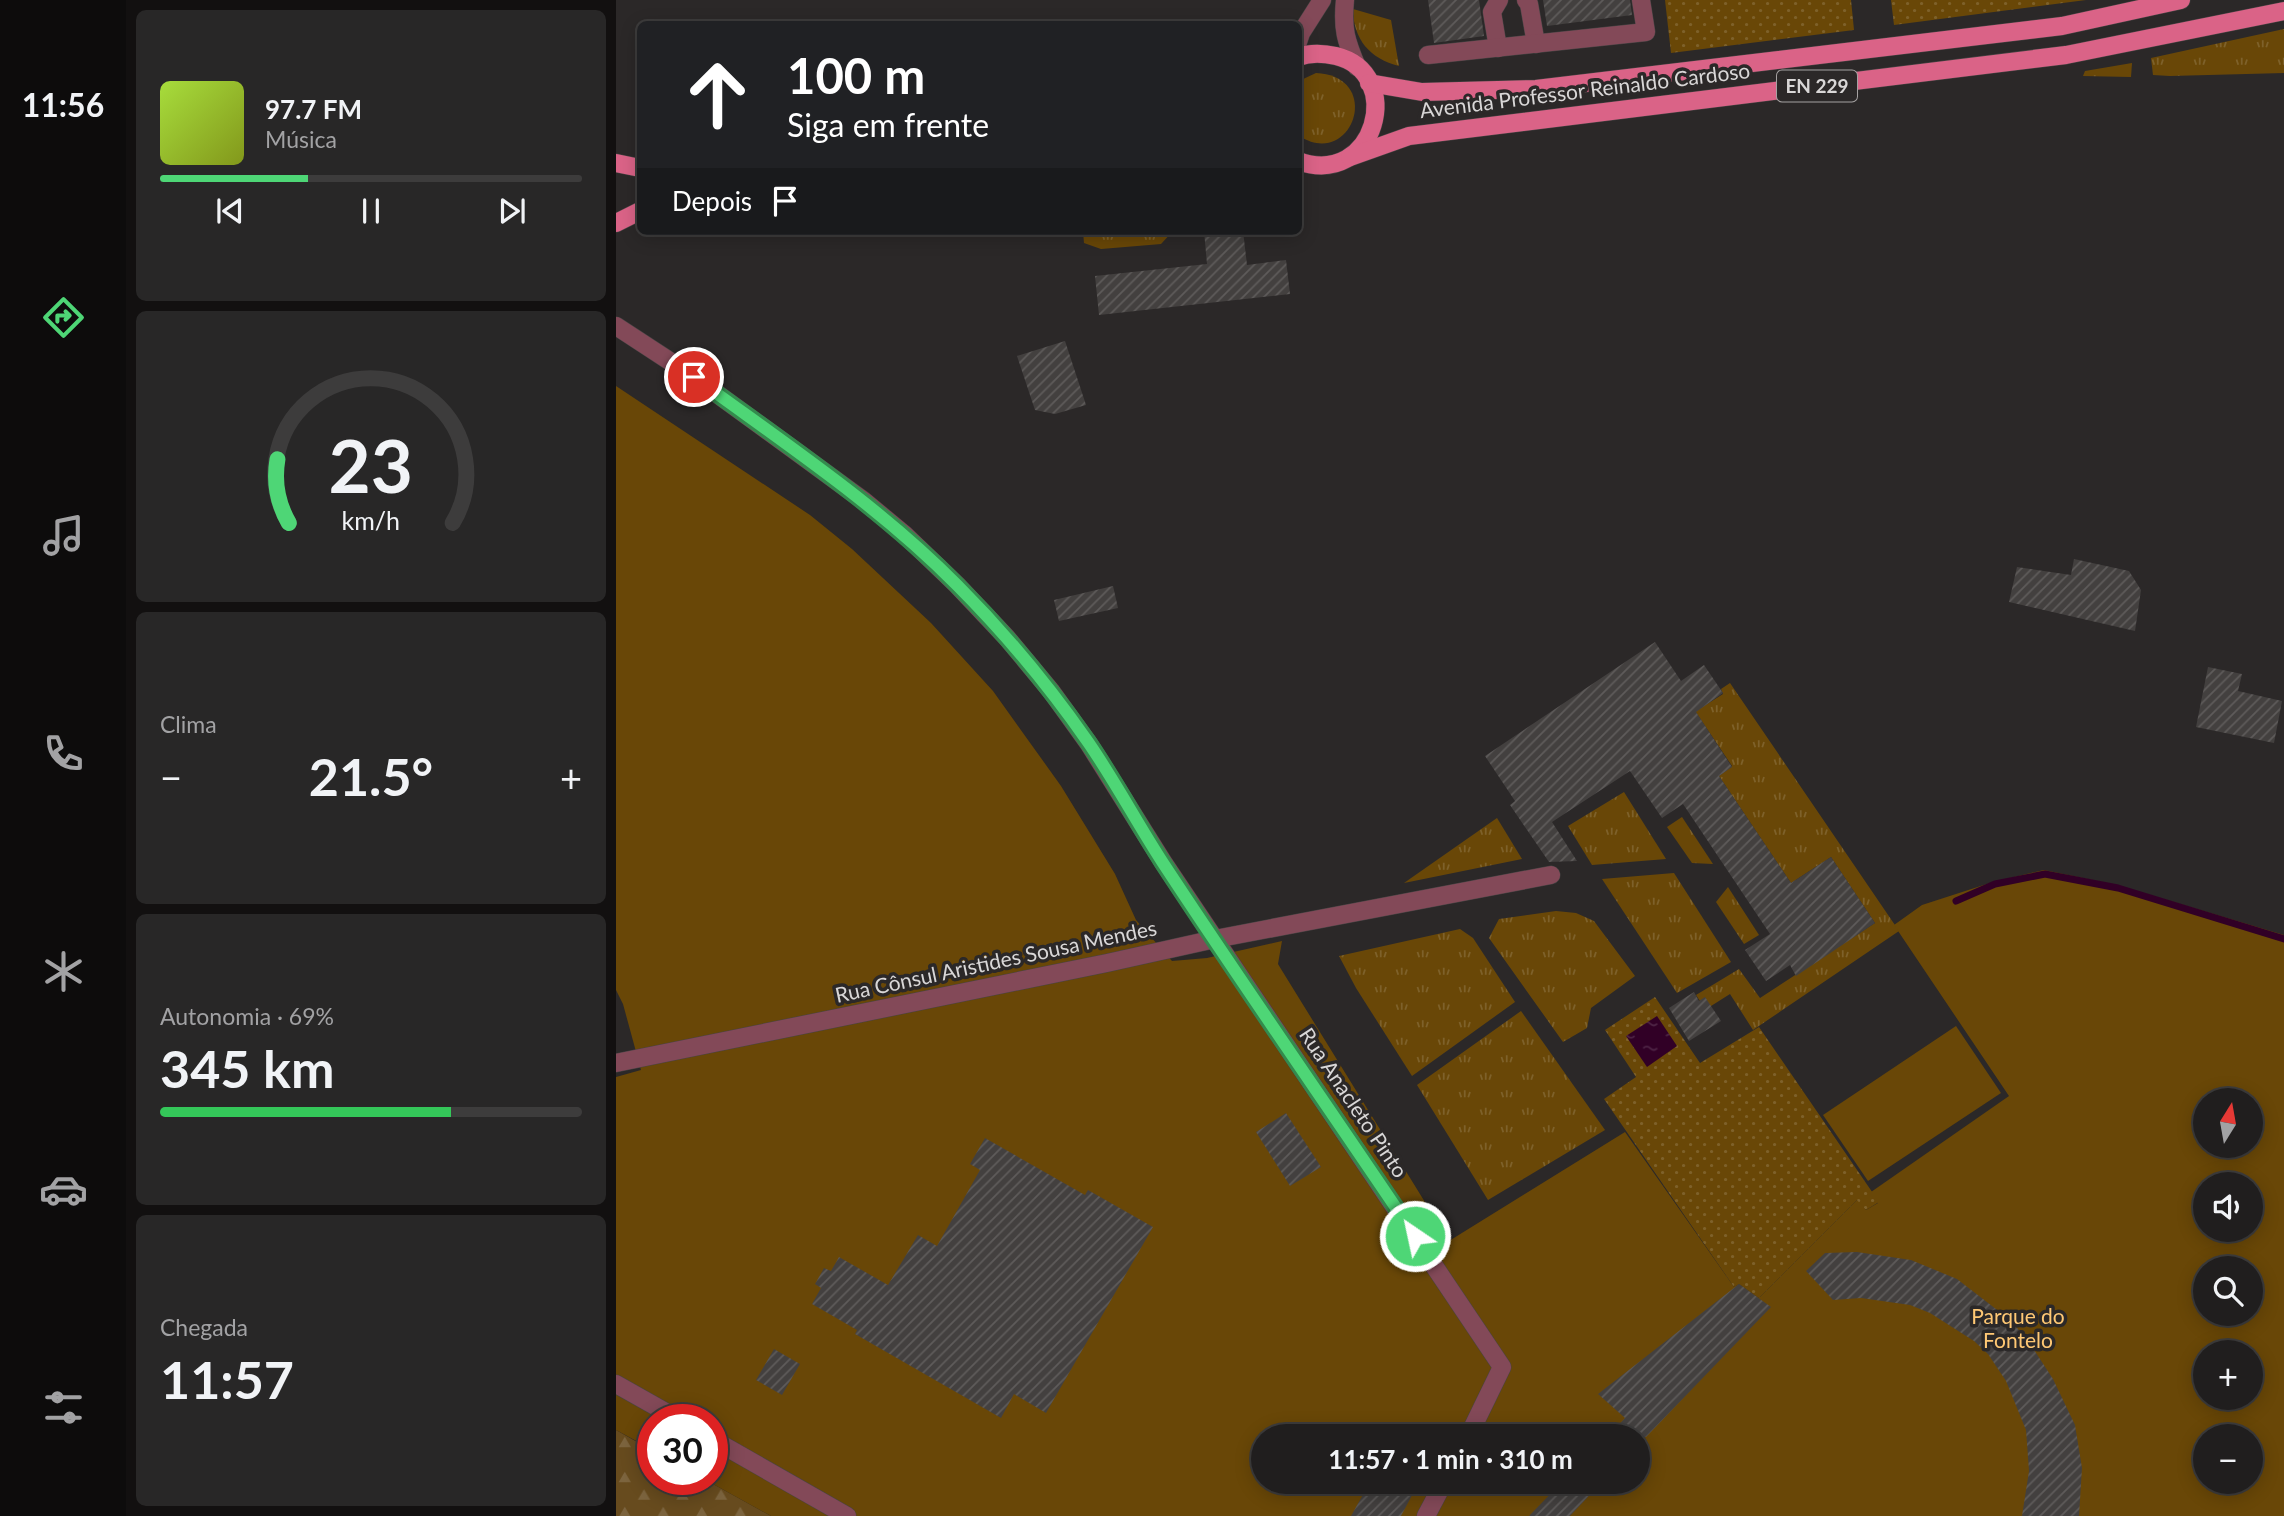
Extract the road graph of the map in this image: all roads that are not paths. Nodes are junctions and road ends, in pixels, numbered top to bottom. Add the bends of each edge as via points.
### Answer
1 (1322, 0) edge
2 (1345, 0) edge
3 (1499, 0) edge
4 (1526, 0) edge
5 (1641, 0) edge
6 (2181, 0) edge
7 (2284, 11) edge
8 (1302, 31) edge
9 (1535, 44) junction
10 (1497, 48) junction
11 (1428, 55) dead end
12 (1302, 56) edge
13 (1357, 68) junction
14 (1369, 83) junction
15 (1350, 157) junction
16 (1302, 162) edge
17 (616, 163) edge
18 (637, 167) edge
19 (637, 212) edge
20 (616, 223) edge
21 (616, 326) edge
22 (1551, 875) dead end
23 (1215, 939) junction
24 (616, 1063) edge
25 (616, 1384) edge
26 (651, 1404) edge
27 (1474, 1424) edge
28 (728, 1448) edge
29 (1438, 1494) edge
30 (847, 1516) edge
31 (1426, 1516) edge

1 - 8 street
2 - 13 street via 1343,23
3 - 10 street via 1492,12
4 - 9 street
5 - 9 street via 1646,32
6 - 14 main road, Avenida Professor Reinaldo Cardoso / EN 229 via 2062,26 1549,88 1422,92
7 - 15 main road, Avenida Professor Reinaldo Cardoso / EN 229 via 2066,55 1409,136
9 - 10 street
10 - 11 street
12 - 13 main road via 1323,53 1341,57
13 - 14 main road
14 - 15 main road via 1376,103 1374,125
15 - 16 main road, EN 229 via 1323,165
17 - 18 main road
19 - 20 main road
21 - 23 street via 864,501 957,584 1051,691
22 - 23 street, Rua Cônsul Aristides Sousa Mendes
23 - 24 street, Rua Cônsul Aristides Sousa Mendes
23 - 27 street, Rua Anacleto Pinto via 1502,1367
25 - 26 street
28 - 30 street
29 - 31 street

